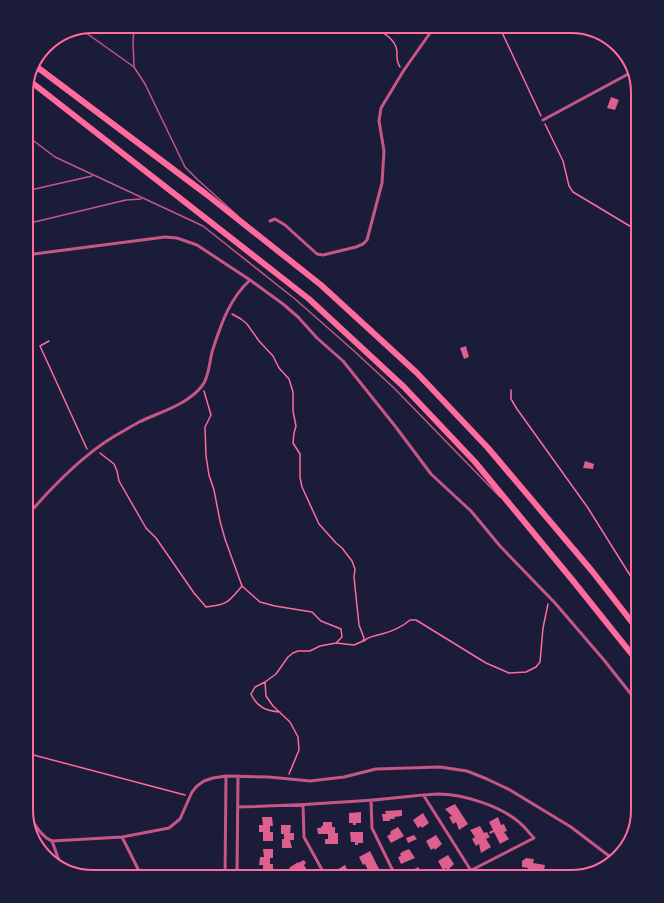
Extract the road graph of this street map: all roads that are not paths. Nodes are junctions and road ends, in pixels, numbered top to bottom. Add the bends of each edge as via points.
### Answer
1 (133, 33) edge
2 (431, 33) edge
3 (87, 34) edge
4 (134, 67) junction
5 (38, 68) edge
6 (628, 74) edge
7 (34, 84) edge
8 (543, 120) road end
9 (33, 140) edge
10 (93, 175) junction
11 (33, 189) edge
12 (143, 199) junction
13 (270, 221) dead end
14 (33, 222) edge
15 (275, 248) junction
16 (33, 254) edge
17 (250, 280) junction
18 (33, 509) edge
19 (533, 532) junction
20 (631, 621) edge
21 (631, 653) edge
22 (631, 694) edge
23 (226, 776) junction
24 (238, 776) junction
25 (424, 796) junction
26 (371, 801) junction
27 (304, 805) junction
28 (238, 807) junction
29 (35, 825) edge
30 (122, 838) junction
31 (52, 841) junction
32 (609, 857) edge
33 (58, 858) edge
34 (138, 870) edge
35 (225, 870) edge
36 (237, 870) edge
37 (322, 870) edge
38 (393, 870) edge
39 (471, 870) joint

1 - 4 lane
2 - 13 street via 404,70 379,113 384,151 382,183 367,240 356,247 323,255 314,252 285,224 275,219
3 - 4 lane
4 - 15 lane via 145,84 185,167
5 - 15 highway
6 - 8 street
7 - 19 highway via 309,299 404,387 476,462
9 - 10 lane via 55,157
10 - 11 lane
10 - 12 lane
12 - 14 lane via 126,200
12 - 19 lane via 202,226 295,298 394,388
15 - 20 highway via 321,284 417,373 488,448
16 - 17 street via 165,237 177,238 197,245
17 - 18 street via 232,301 213,348 206,378 193,395 96,449 50,490
17 - 22 street via 282,304 343,361 431,474 471,511 500,546 550,598
19 - 21 highway
23 - 24 street
23 - 30 street via 204,781 197,786 180,819 169,828
23 - 35 street
24 - 28 street
24 - 32 street via 310,781 344,777 376,769 440,767 467,771 510,790 539,807 571,827
25 - 26 street
25 - 39 street
25 - 39 street via 439,794 481,802 514,818 534,838
26 - 27 street
26 - 38 street via 372,828
27 - 28 street
27 - 37 street via 304,838
28 - 36 street
29 - 31 street via 46,839
30 - 31 street
30 - 34 street
31 - 33 street

